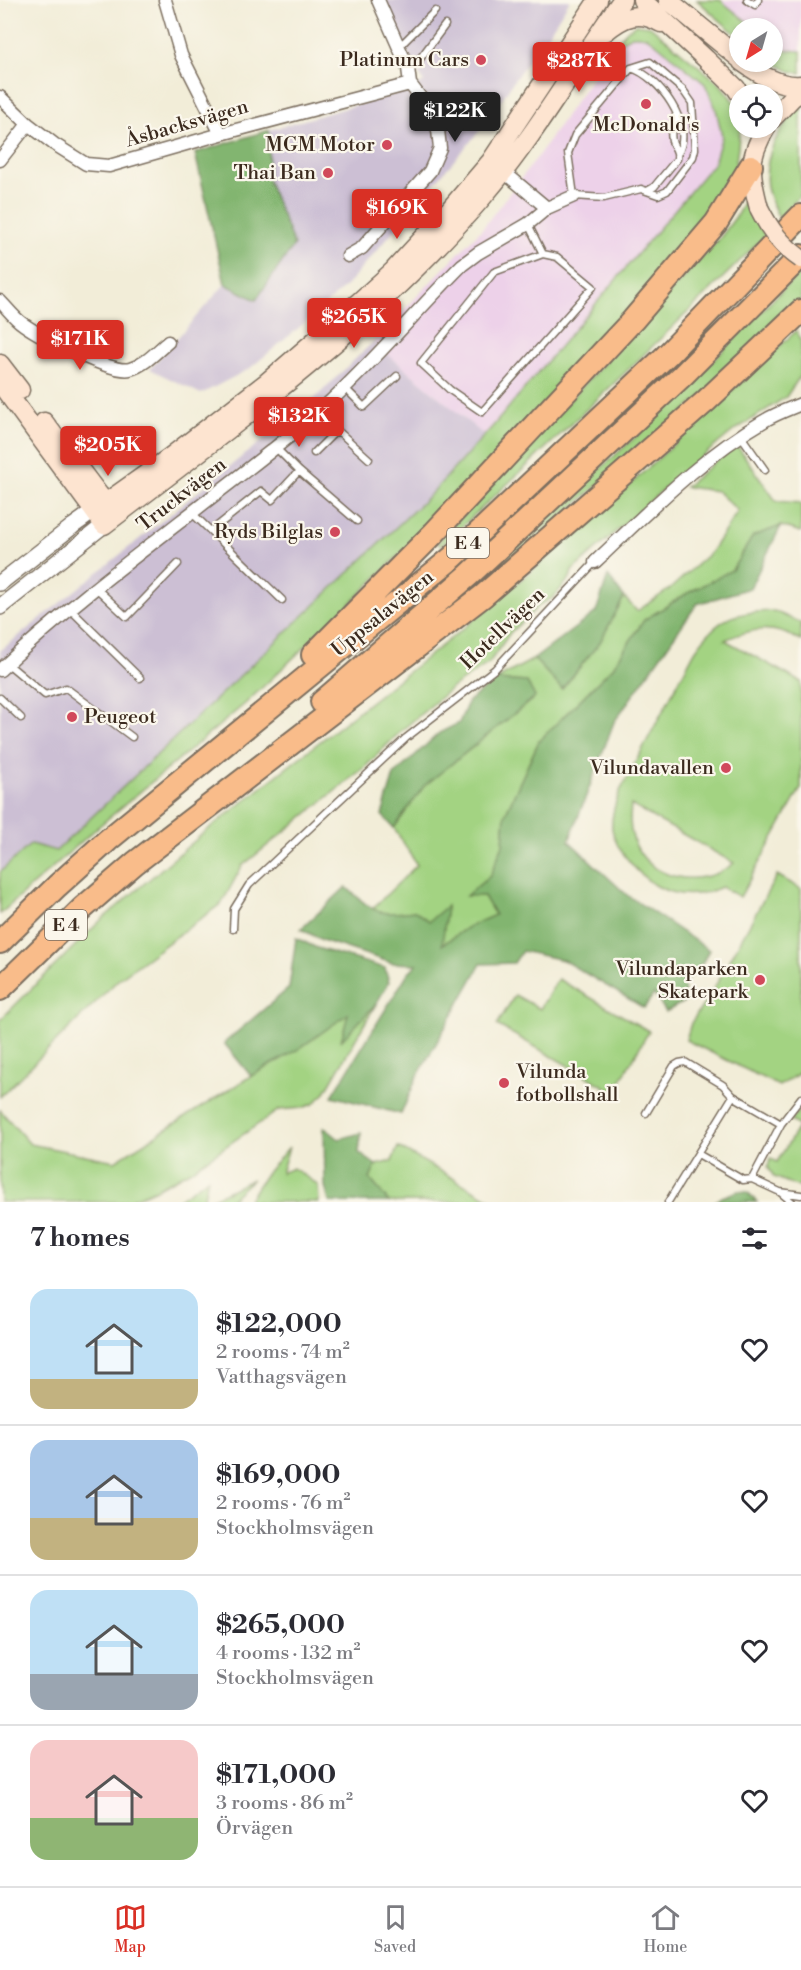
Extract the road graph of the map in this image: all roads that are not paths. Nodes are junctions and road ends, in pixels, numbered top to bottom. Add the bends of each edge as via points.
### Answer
1 (165, 0) edge
2 (378, 0) edge
3 (598, 0) edge
4 (622, 0) edge
5 (642, 0) edge
6 (668, 0) edge
7 (679, 0) edge
8 (747, 0) edge
9 (758, 0) edge
10 (435, 11) dead end
11 (690, 19) junction
12 (445, 25) dead end
13 (595, 41) junction
14 (687, 42) junction
15 (397, 45) junction
16 (729, 51) edge
17 (408, 68) junction
18 (631, 68) junction
19 (760, 72) edge
20 (410, 84) junction
21 (732, 84) edge
22 (801, 85) edge
23 (801, 93) edge
24 (0, 97) edge
25 (479, 98) dead end
26 (783, 107) edge
27 (676, 114) junction
28 (28, 124) junction
29 (438, 130) junction
30 (221, 134) junction
31 (758, 138) edge
32 (678, 153) junction
33 (0, 160) edge
34 (751, 165) junction
35 (497, 166) junction
36 (647, 191) junction
37 (574, 196) junction
38 (548, 208) junction
39 (801, 216) edge
40 (528, 224) junction
41 (543, 254) junction
42 (348, 256) dead end
43 (801, 258) edge
44 (0, 301) edge
45 (801, 311) edge
46 (168, 342) dead end
47 (0, 364) edge
48 (398, 376) dead end
49 (0, 383) edge
50 (345, 388) junction
51 (801, 404) edge
52 (323, 408) junction
53 (337, 429) junction
54 (741, 436) junction
55 (276, 448) junction
56 (314, 453) dead end
57 (170, 457) junction
58 (369, 459) dead end
59 (765, 470) dead end
60 (298, 471) junction
61 (82, 472) junction
62 (192, 512) junction
63 (105, 514) junction
64 (357, 521) dead end
65 (211, 531) junction
66 (595, 562) joint
67 (178, 564) dead end
68 (0, 583) edge
69 (96, 588) junction
70 (282, 600) dead end
71 (0, 607) edge
72 (70, 609) junction
73 (4, 667) edge
74 (140, 678) dead end
75 (0, 698) edge
76 (21, 717) dead end
77 (132, 737) dead end
78 (108, 840) junction
79 (135, 863) junction
80 (233, 929) dead end
81 (0, 942) edge
82 (0, 989) edge
83 (733, 1096) junction
84 (801, 1098) edge
85 (646, 1113) dead end
86 (782, 1124) junction
87 (698, 1154) junction
88 (752, 1179) junction
89 (780, 1192) junction
90 (801, 1195) edge
91 (668, 1202) edge
92 (792, 1202) edge

1 - 30 street via 181,56
2 - 15 street
3 - 35 main road
4 - 13 main road
5 - 14 main road
6 - 11 main road
7 - 11 main road
8 - 9 lane via 755,5
10 - 15 lane
11 - 16 main road
12 - 17 lane via 419,60
13 - 14 main road via 624,19 647,15
13 - 35 main road
14 - 21 main road
15 - 17 street
17 - 20 street
18 - 27 lane via 658,87
18 - 36 lane via 650,62 683,90 692,103 693,157 667,191 658,195
18 - 37 lane via 575,135 568,153
19 - 22 main road via 775,81
20 - 29 street via 430,110
20 - 30 street, Åsbacksvägen
23 - 26 main road
24 - 28 street, Åsbacksvägen
25 - 29 lane via 462,122
27 - 32 lane via 672,141
27 - 32 lane via 684,141
28 - 30 street, Åsbacksvägen via 86,164 109,166
28 - 33 street
29 - 42 street via 440,148 430,171 362,248
31 - 34 main road
32 - 36 lane via 674,165
34 - 43 main road, bridge via 759,208 768,227
34 - 78 highway via 716,223 648,302 434,533 287,681
35 - 38 street
35 - 57 main road via 340,319
35 - 63 main road via 459,224 351,328 284,385
36 - 37 lane via 604,198
37 - 38 street, Truckvägen
38 - 40 street, Truckvägen
39 - 78 highway, Uppsalavägen / E 4 via 667,355 453,557
40 - 41 lane
40 - 50 street, Truckvägen via 462,265
41 - 41 lane via 494,272 421,363 450,390 483,412 593,287 557,256
43 - 79 highway, Uppsalavägen / E 4 via 683,375 469,575
44 - 46 street via 21,323 58,346 127,370 144,363
45 - 79 highway via 706,401 483,596
47 - 61 main road
48 - 50 lane via 364,408
49 - 63 main road
50 - 52 street, Truckvägen
51 - 54 street, Hotellvägen
52 - 53 lane
52 - 55 street, Truckvägen
53 - 56 lane
53 - 58 lane
54 - 59 lane
54 - 66 street, Hotellvägen via 682,481
55 - 60 lane
55 - 62 street, Truckvägen
57 - 61 main road via 122,484 97,480
57 - 63 main road
60 - 64 lane
60 - 65 lane via 272,500 261,491
61 - 63 main road
62 - 65 lane
62 - 69 street, Truckvägen
63 - 68 street via 73,526
63 - 71 street
65 - 70 lane
66 - 80 lane, Hotellvägen via 495,669 406,738 249,885 234,909
67 - 69 lane via 127,617
69 - 72 street, Truckvägen
72 - 73 street, Truckvägen
72 - 74 lane
73 - 77 lane via 45,695 66,688
75 - 76 lane
78 - 81 highway, Uppsalavägen / E 4
79 - 82 highway, E 4
83 - 85 lane via 723,1085 685,1062 679,1063
83 - 86 lane
83 - 87 lane
84 - 86 lane
86 - 88 lane
87 - 88 lane via 743,1180
87 - 91 lane
88 - 89 lane
89 - 90 lane
89 - 92 lane

